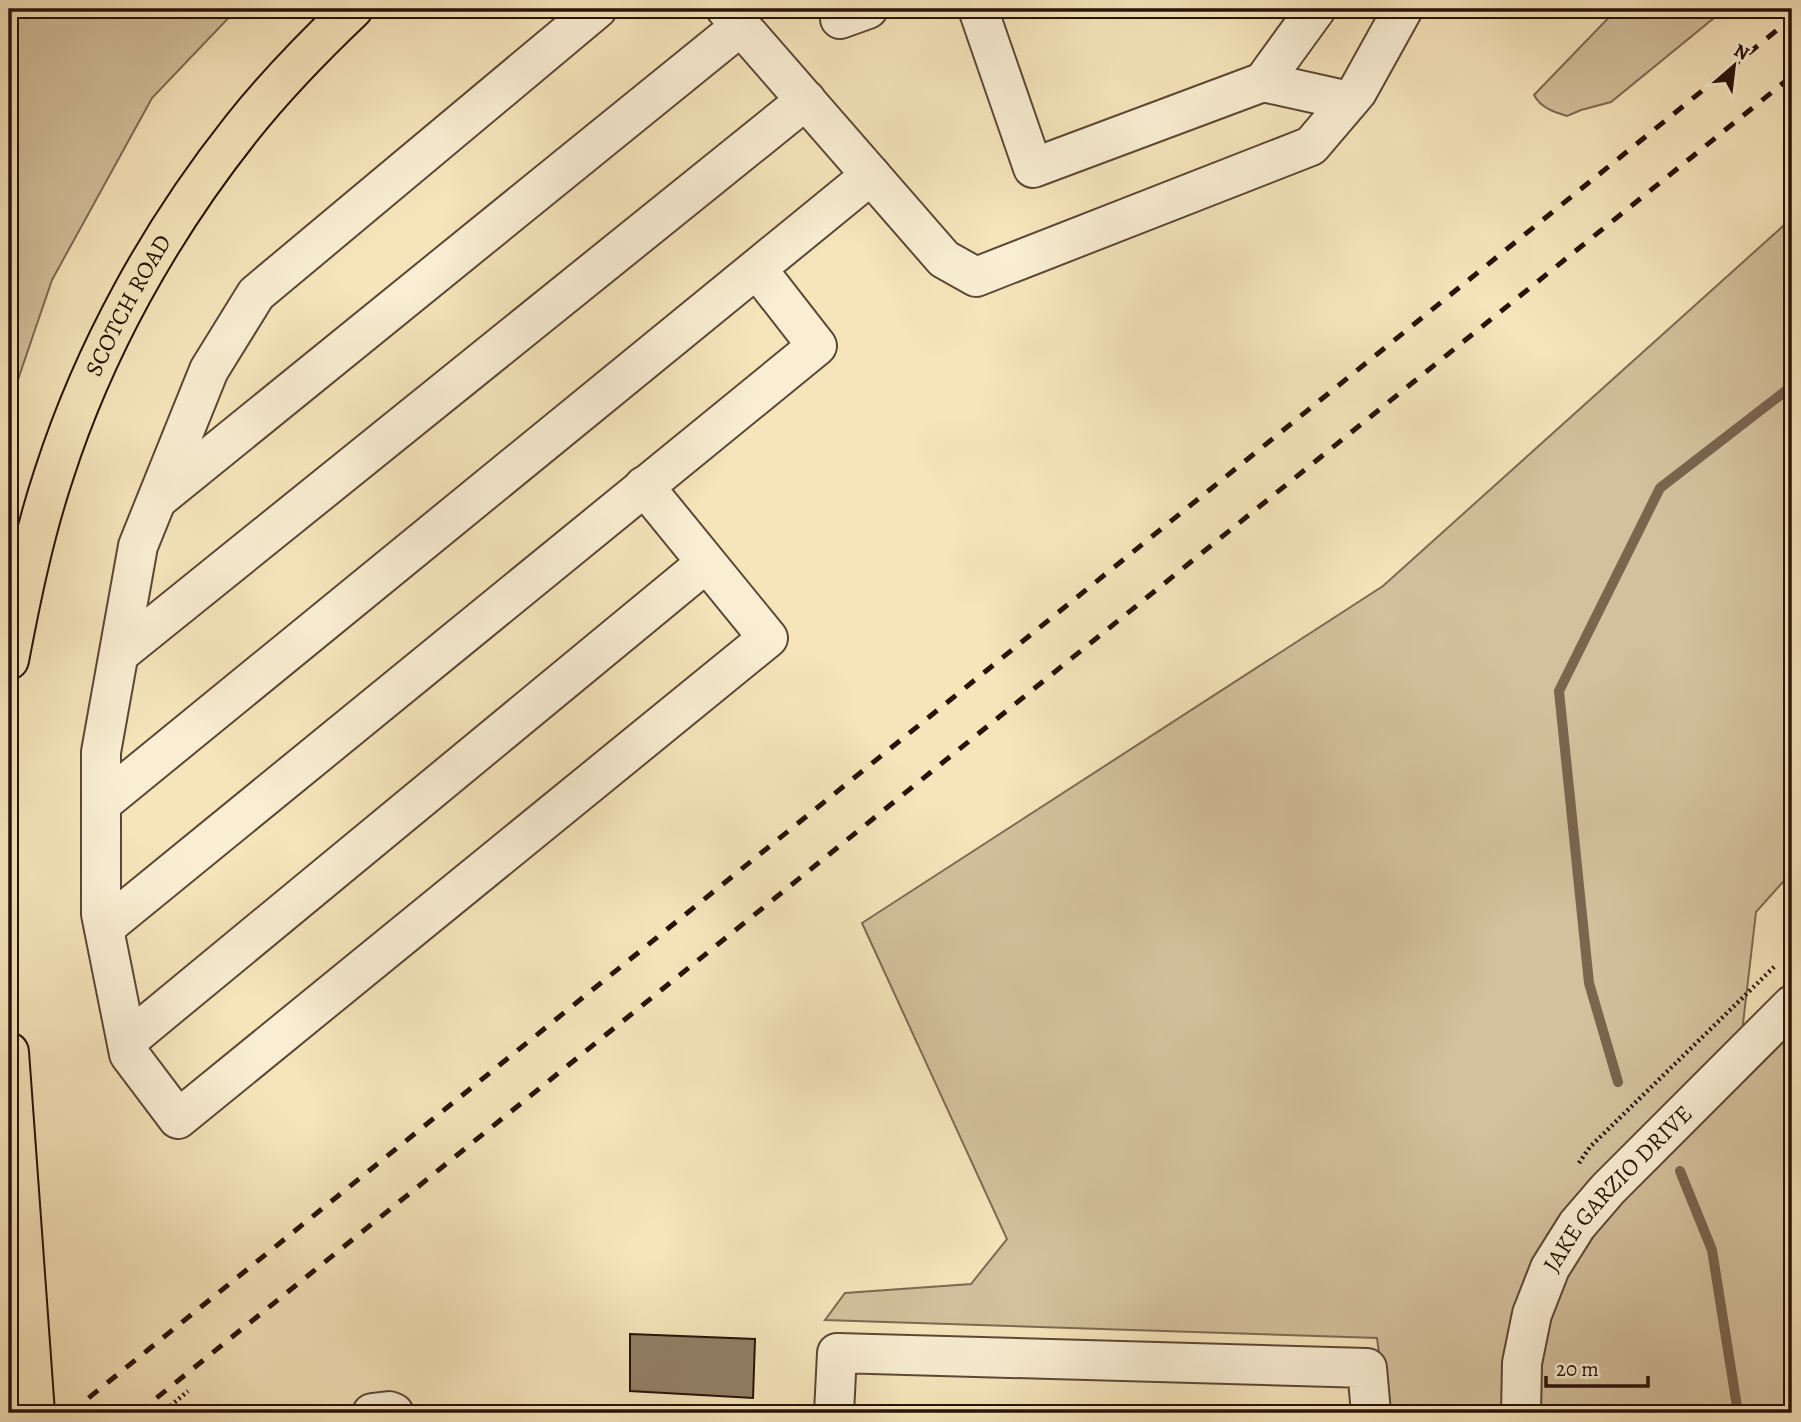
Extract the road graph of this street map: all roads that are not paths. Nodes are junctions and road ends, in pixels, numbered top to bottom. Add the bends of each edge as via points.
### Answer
1 (353, 9) edge
2 (597, 9) edge
3 (978, 9) edge
4 (1316, 9) edge
5 (1403, 9) edge
6 (734, 17) edge
7 (1263, 82) junction
8 (806, 100) junction
9 (1349, 101) junction
10 (871, 175) junction
11 (757, 269) junction
12 (644, 486) junction
13 (157, 500) junction
14 (706, 563) junction
15 (119, 654) junction
16 (9, 660) edge
17 (101, 804) junction
18 (104, 928) junction
19 (1792, 1005) edge
20 (127, 1041) junction
21 (9, 1052) edge
22 (16, 1263) edge
23 (35, 1413) edge
24 (372, 1413) edge
25 (394, 1413) edge
26 (834, 1413) edge
27 (1371, 1413) edge
28 (1521, 1413) edge

1 - 16 main road, SCOTCH ROAD via 305,55 241,129 183,209 132,293 89,382 54,473 27,568
2 - 13 lane via 256,294 209,370
3 - 7 lane via 1033,168
4 - 7 lane
5 - 9 lane
6 - 8 lane
6 - 13 lane
7 - 9 lane
8 - 10 lane
8 - 15 lane
9 - 10 lane via 1311,146 976,277 944,259
10 - 11 lane
11 - 12 lane via 817,346
11 - 17 lane
12 - 14 lane
12 - 18 lane
13 - 15 lane via 138,546
14 - 20 lane
14 - 20 lane via 768,638 178,1119 129,1054
15 - 17 lane via 101,752
17 - 18 lane
18 - 20 lane
19 - 28 lane, JAKE GARZIO DRIVE via 1577,1225 1550,1268 1532,1314 1522,1363
21 - 22 main road
22 - 23 main road
24 - 25 lane
26 - 27 lane via 837,1353 1367,1368

